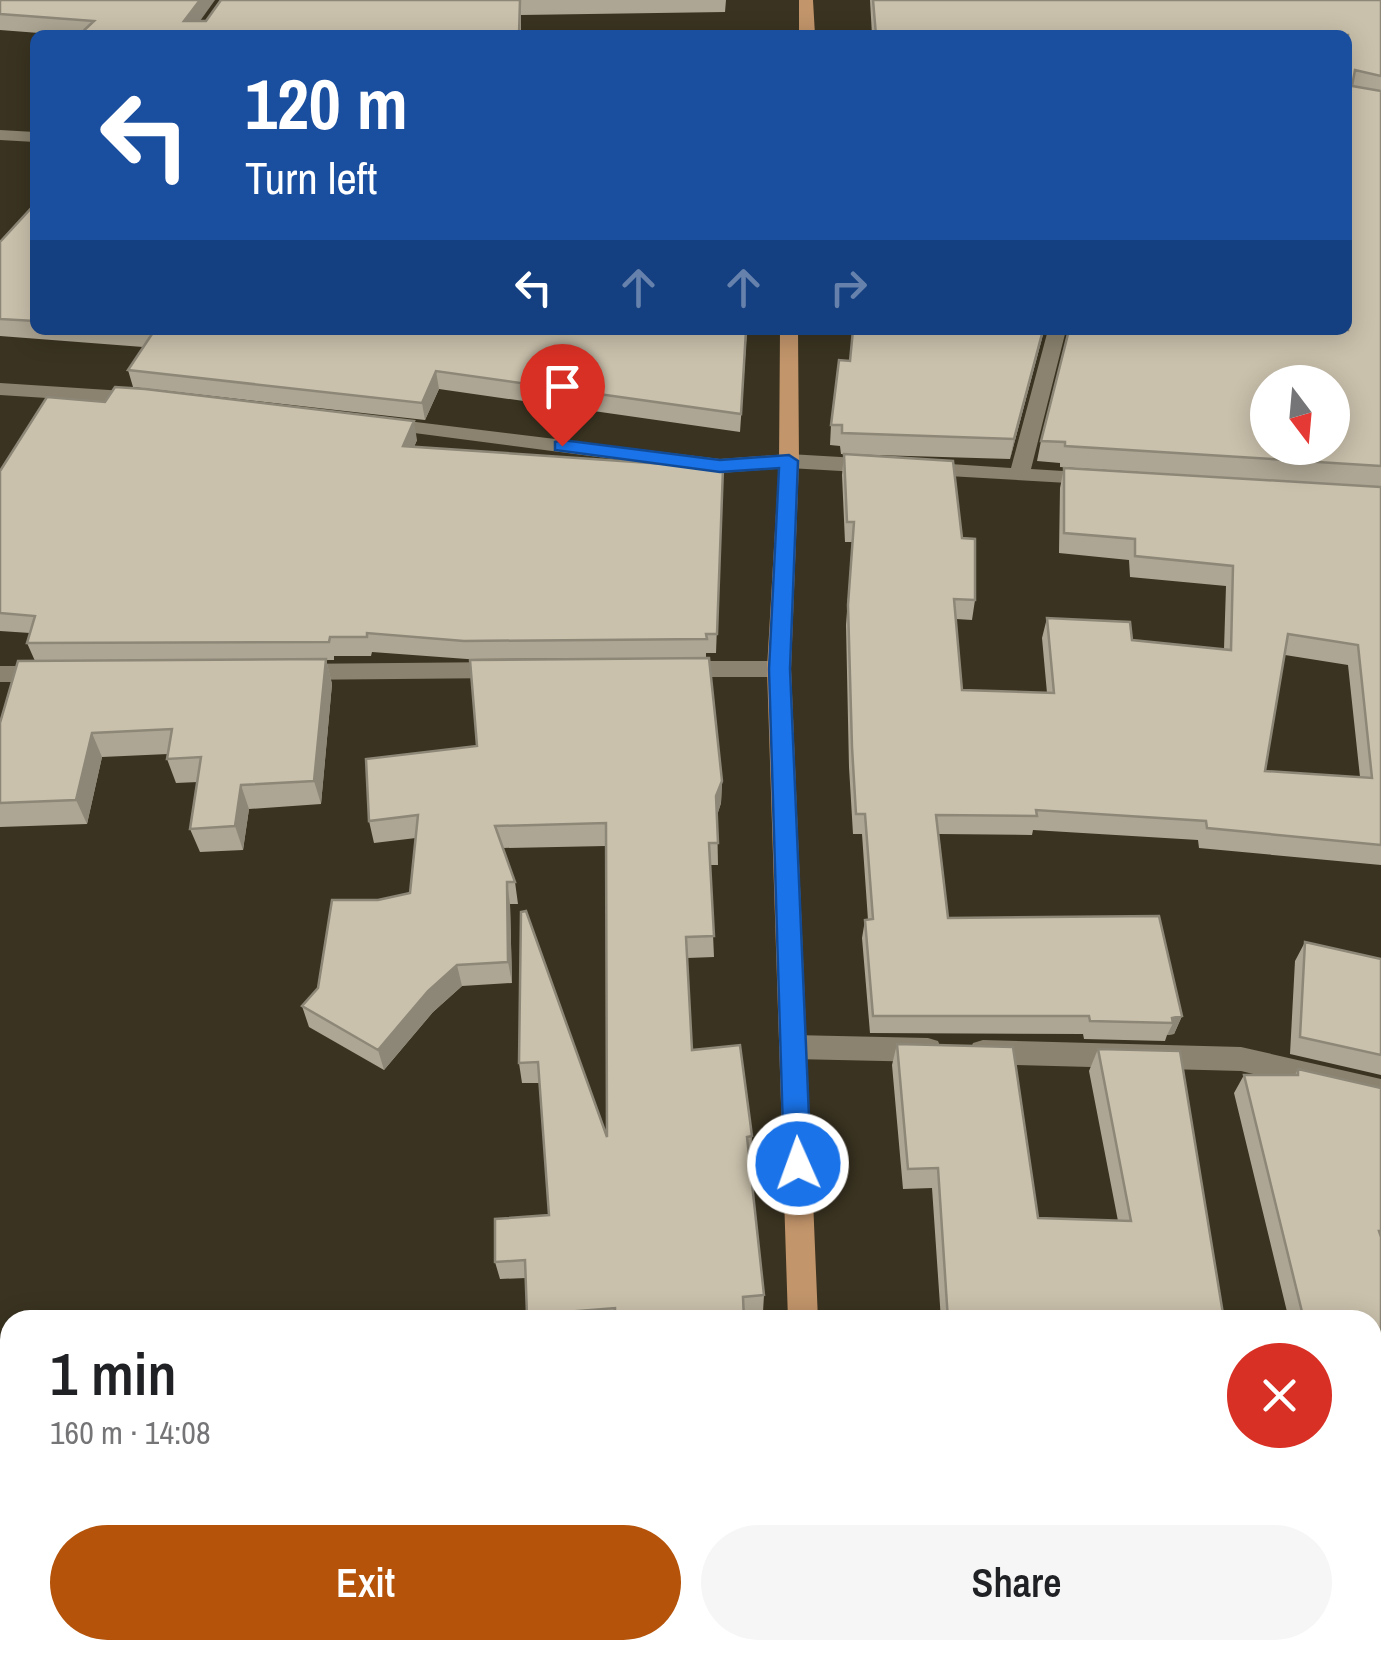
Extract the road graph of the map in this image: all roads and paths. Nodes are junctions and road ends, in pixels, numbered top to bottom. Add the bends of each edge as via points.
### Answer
1 (806, 0) edge
2 (806, 30) edge
3 (0, 134) edge
4 (30, 137) edge
5 (789, 335) edge
6 (1056, 335) edge
7 (0, 390) edge
8 (170, 400) edge
9 (366, 422) edge
10 (789, 461) junction
11 (1019, 475) junction
12 (1114, 481) edge
13 (646, 669) edge
14 (779, 669) junction
15 (531, 670) edge
16 (256, 672) edge
17 (0, 674) edge
18 (59, 674) edge
19 (793, 1047) junction
20 (1381, 1092) edge
21 (803, 1310) edge

1 - 2 main road
3 - 4 street
5 - 10 main road
6 - 11 street
7 - 8 street
9 - 10 street via 720,466
10 - 11 street
10 - 14 main road
11 - 12 street
13 - 14 street
14 - 19 main road
15 - 16 street
17 - 18 street
19 - 20 street via 1242,1058
19 - 21 main road

